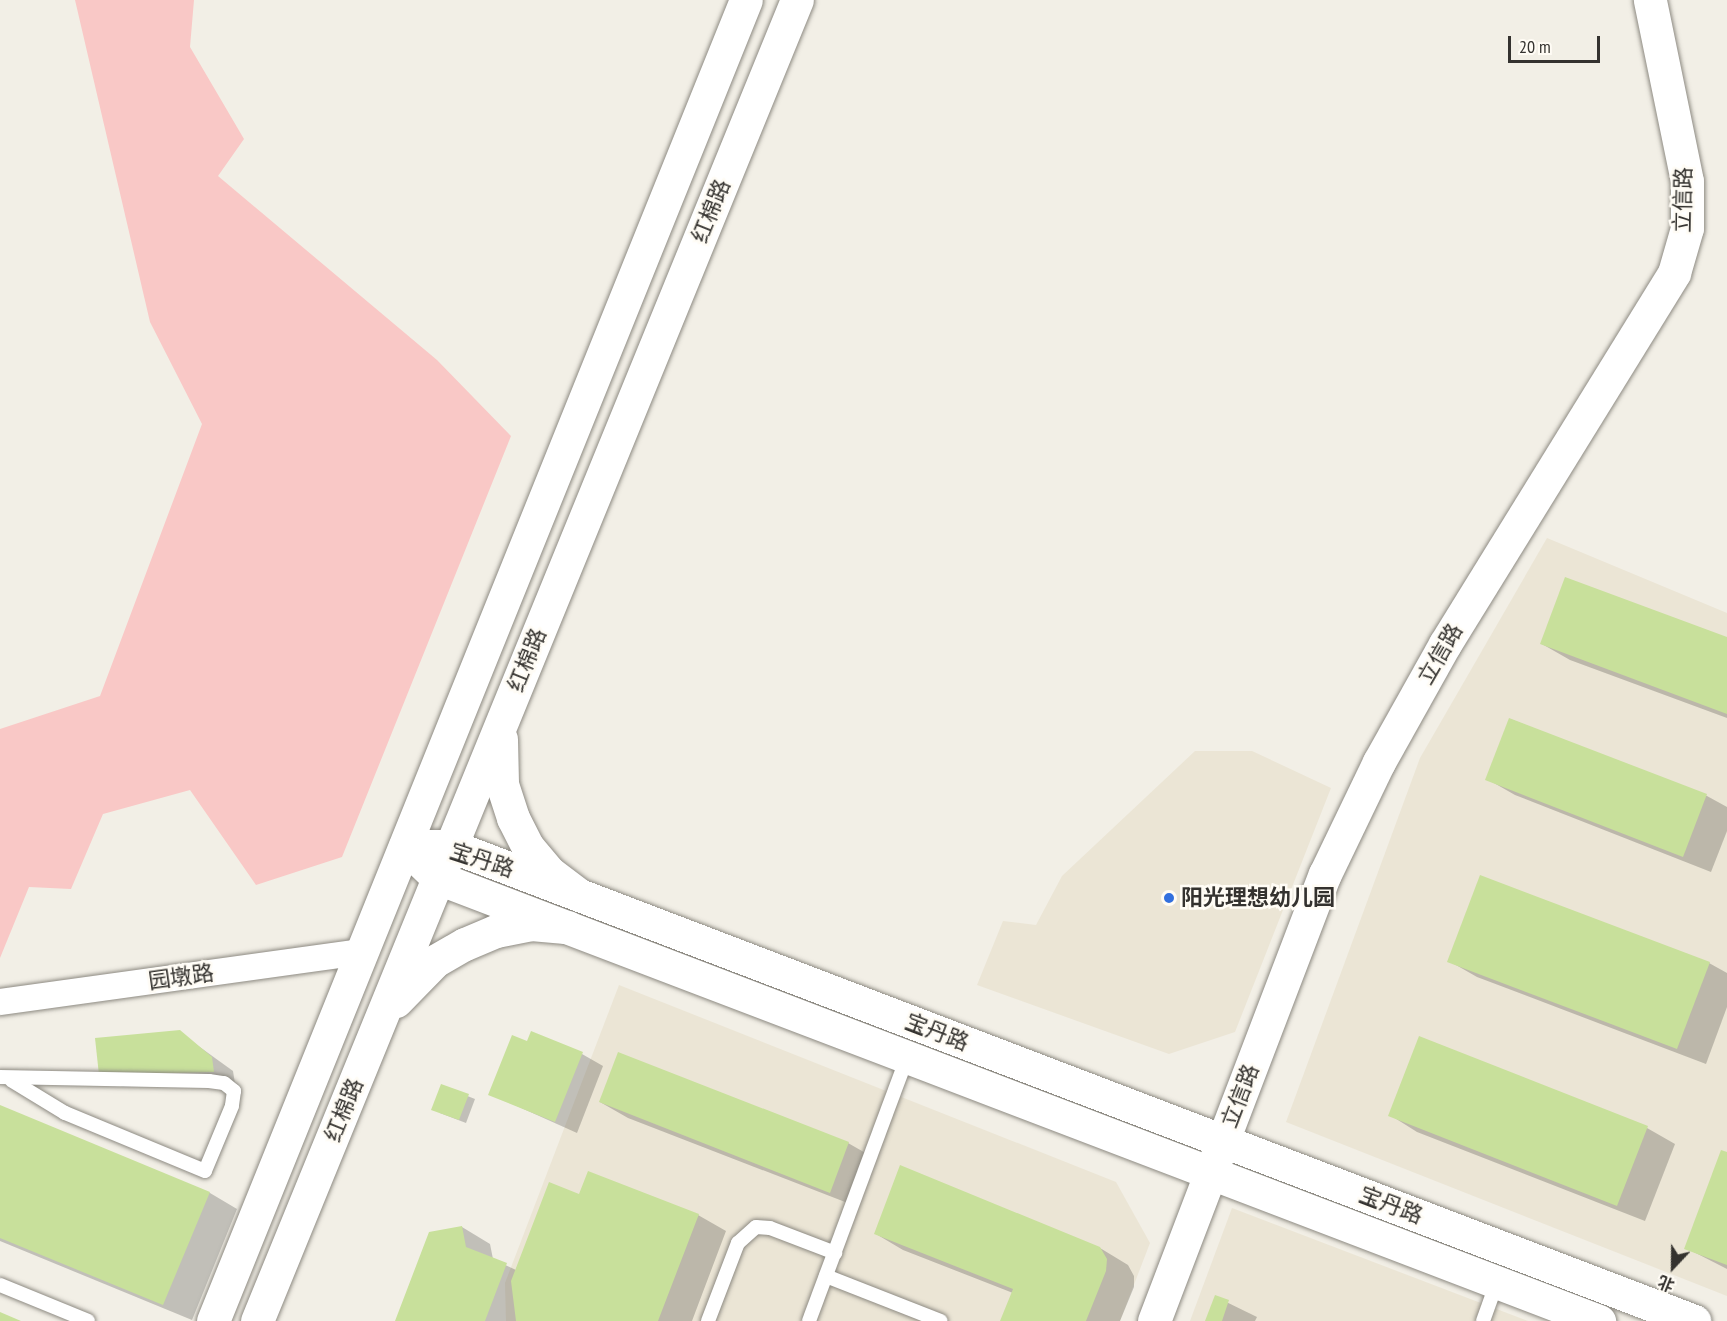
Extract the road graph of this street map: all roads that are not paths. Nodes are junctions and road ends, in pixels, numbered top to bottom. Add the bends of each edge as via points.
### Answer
1 (746, 0) edge
2 (797, 0) edge
3 (1650, 0) edge
4 (504, 718) junction
5 (405, 846) junction
6 (451, 846) junction
7 (438, 878) junction
8 (579, 895) junction
9 (568, 927) junction
10 (362, 952) junction
11 (0, 1002) edge
12 (379, 1024) junction
13 (919, 1025) junction
14 (908, 1057) junction
15 (6, 1079) edge
16 (1222, 1141) junction
17 (1211, 1173) junction
18 (835, 1253) junction
19 (826, 1276) junction
20 (1497, 1282) junction
21 (0, 1285) edge
22 (88, 1321) edge
23 (213, 1321) edge
24 (258, 1321) edge
25 (708, 1321) edge
26 (809, 1321) edge
27 (941, 1321) edge
28 (1154, 1321) edge
29 (1483, 1321) edge
30 (1599, 1321) edge
31 (1694, 1321) edge

1 - 5 street, 红棉路
2 - 4 street, 红棉路
3 - 16 street, 立信路 via 1688,181 1687,228 1674,273 1445,644 1379,762 1325,874
4 - 6 street, 红棉路
4 - 8 street via 499,752 502,784 513,818 528,847 550,873
5 - 6 street, 宝丹路
5 - 7 street, 宝丹路
5 - 10 street, 红棉路
6 - 7 street, 红棉路
6 - 8 street, 宝丹路
7 - 9 street, 宝丹路
7 - 12 street, 红棉路
8 - 13 street, 宝丹路
9 - 12 street via 531,924 496,931 465,944 435,961 406,987
9 - 14 street, 宝丹路
10 - 11 street, 园墩路
10 - 23 street, 红棉路
12 - 24 street, 红棉路
13 - 14 lane
13 - 16 street, 宝丹路
14 - 17 street, 宝丹路
14 - 18 lane
15 - 15 lane via 65,1113 205,1171 232,1106 234,1091 224,1083 209,1081
16 - 17 street, 立信路
16 - 31 street, 宝丹路
17 - 20 street, 宝丹路
17 - 28 street, 立信路
18 - 19 lane
18 - 25 lane via 770,1228 756,1227 738,1244
19 - 26 lane
19 - 27 lane
20 - 29 lane
20 - 30 street, 宝丹路
21 - 22 lane

